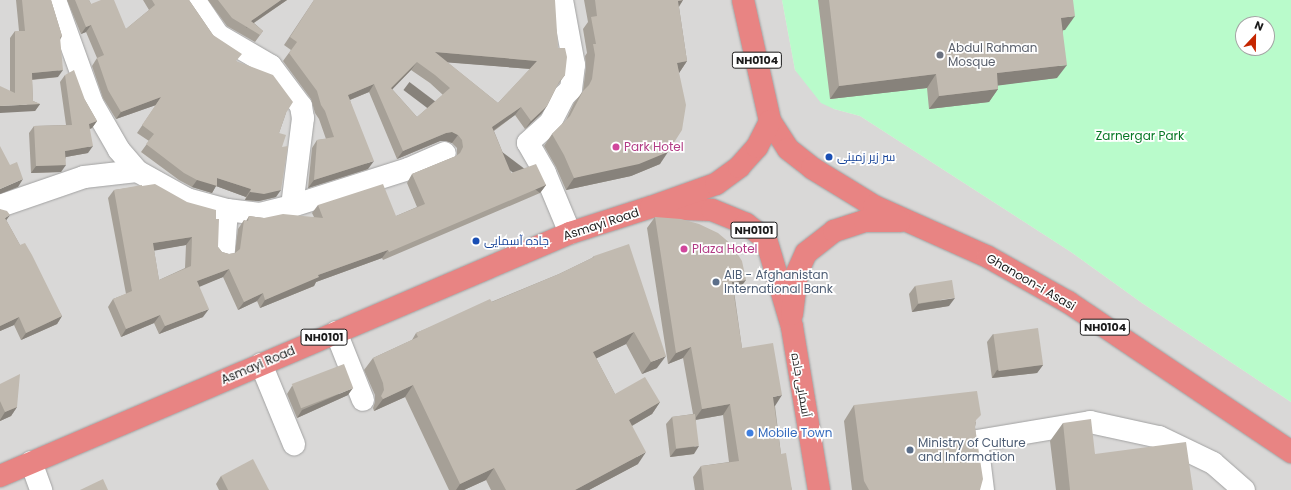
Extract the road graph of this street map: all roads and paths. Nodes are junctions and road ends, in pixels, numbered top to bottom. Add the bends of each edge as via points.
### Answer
1 (55, 0) edge
2 (562, 0) edge
3 (743, 0) edge
4 (195, 1) dead end
5 (770, 121) junction
6 (445, 153) dead end
7 (137, 171) junction
8 (0, 206) edge
9 (292, 206) junction
10 (651, 207) junction
11 (227, 210) junction
12 (907, 221) junction
13 (570, 233) junction
14 (224, 250) dead end
15 (792, 327) junction
16 (336, 332) junction
17 (261, 364) junction
18 (363, 400) dead end
19 (294, 444) dead end
20 (1291, 452) edge
21 (31, 462) junction
22 (0, 476) edge
23 (41, 490) edge
24 (819, 490) edge
25 (983, 490) edge
26 (1244, 490) edge

1 - 7 street via 92,103 119,150
2 - 13 street via 574,65 571,89 564,96 552,122 528,143 545,173
3 - 5 highway, NH0104
4 - 9 street via 218,34 271,66 301,106 303,118
5 - 10 highway, Asmayi Road / NH0101 via 757,147 739,167 716,184
5 - 12 highway, Ghanoon-i Asasi / NH0104 via 788,149 812,168 874,206
6 - 9 street via 408,170
7 - 8 street via 84,177
7 - 11 street via 187,199
9 - 11 street via 260,214
10 - 13 highway, Asmayi Road / NH0101
10 - 15 highway, Asmayi Road / NH0101 via 712,210 746,224 766,239
11 - 14 street
12 - 15 highway, NH0104 via 865,221 834,232 806,253 797,273
12 - 20 highway, Ghanoon-i Asasi / NH0104 via 988,257 1068,302
13 - 16 highway, Asmayi Road / NH0101
15 - 24 highway, آسمایی جاده / NH0101
16 - 17 highway, Asmayi Road / NH0101
16 - 18 street
17 - 19 street
17 - 21 highway, Asmayi Road / NH0101
21 - 22 highway, Asmayi Road / NH0101
21 - 23 street
25 - 26 street via 977,442 1090,422 1159,437 1213,463

